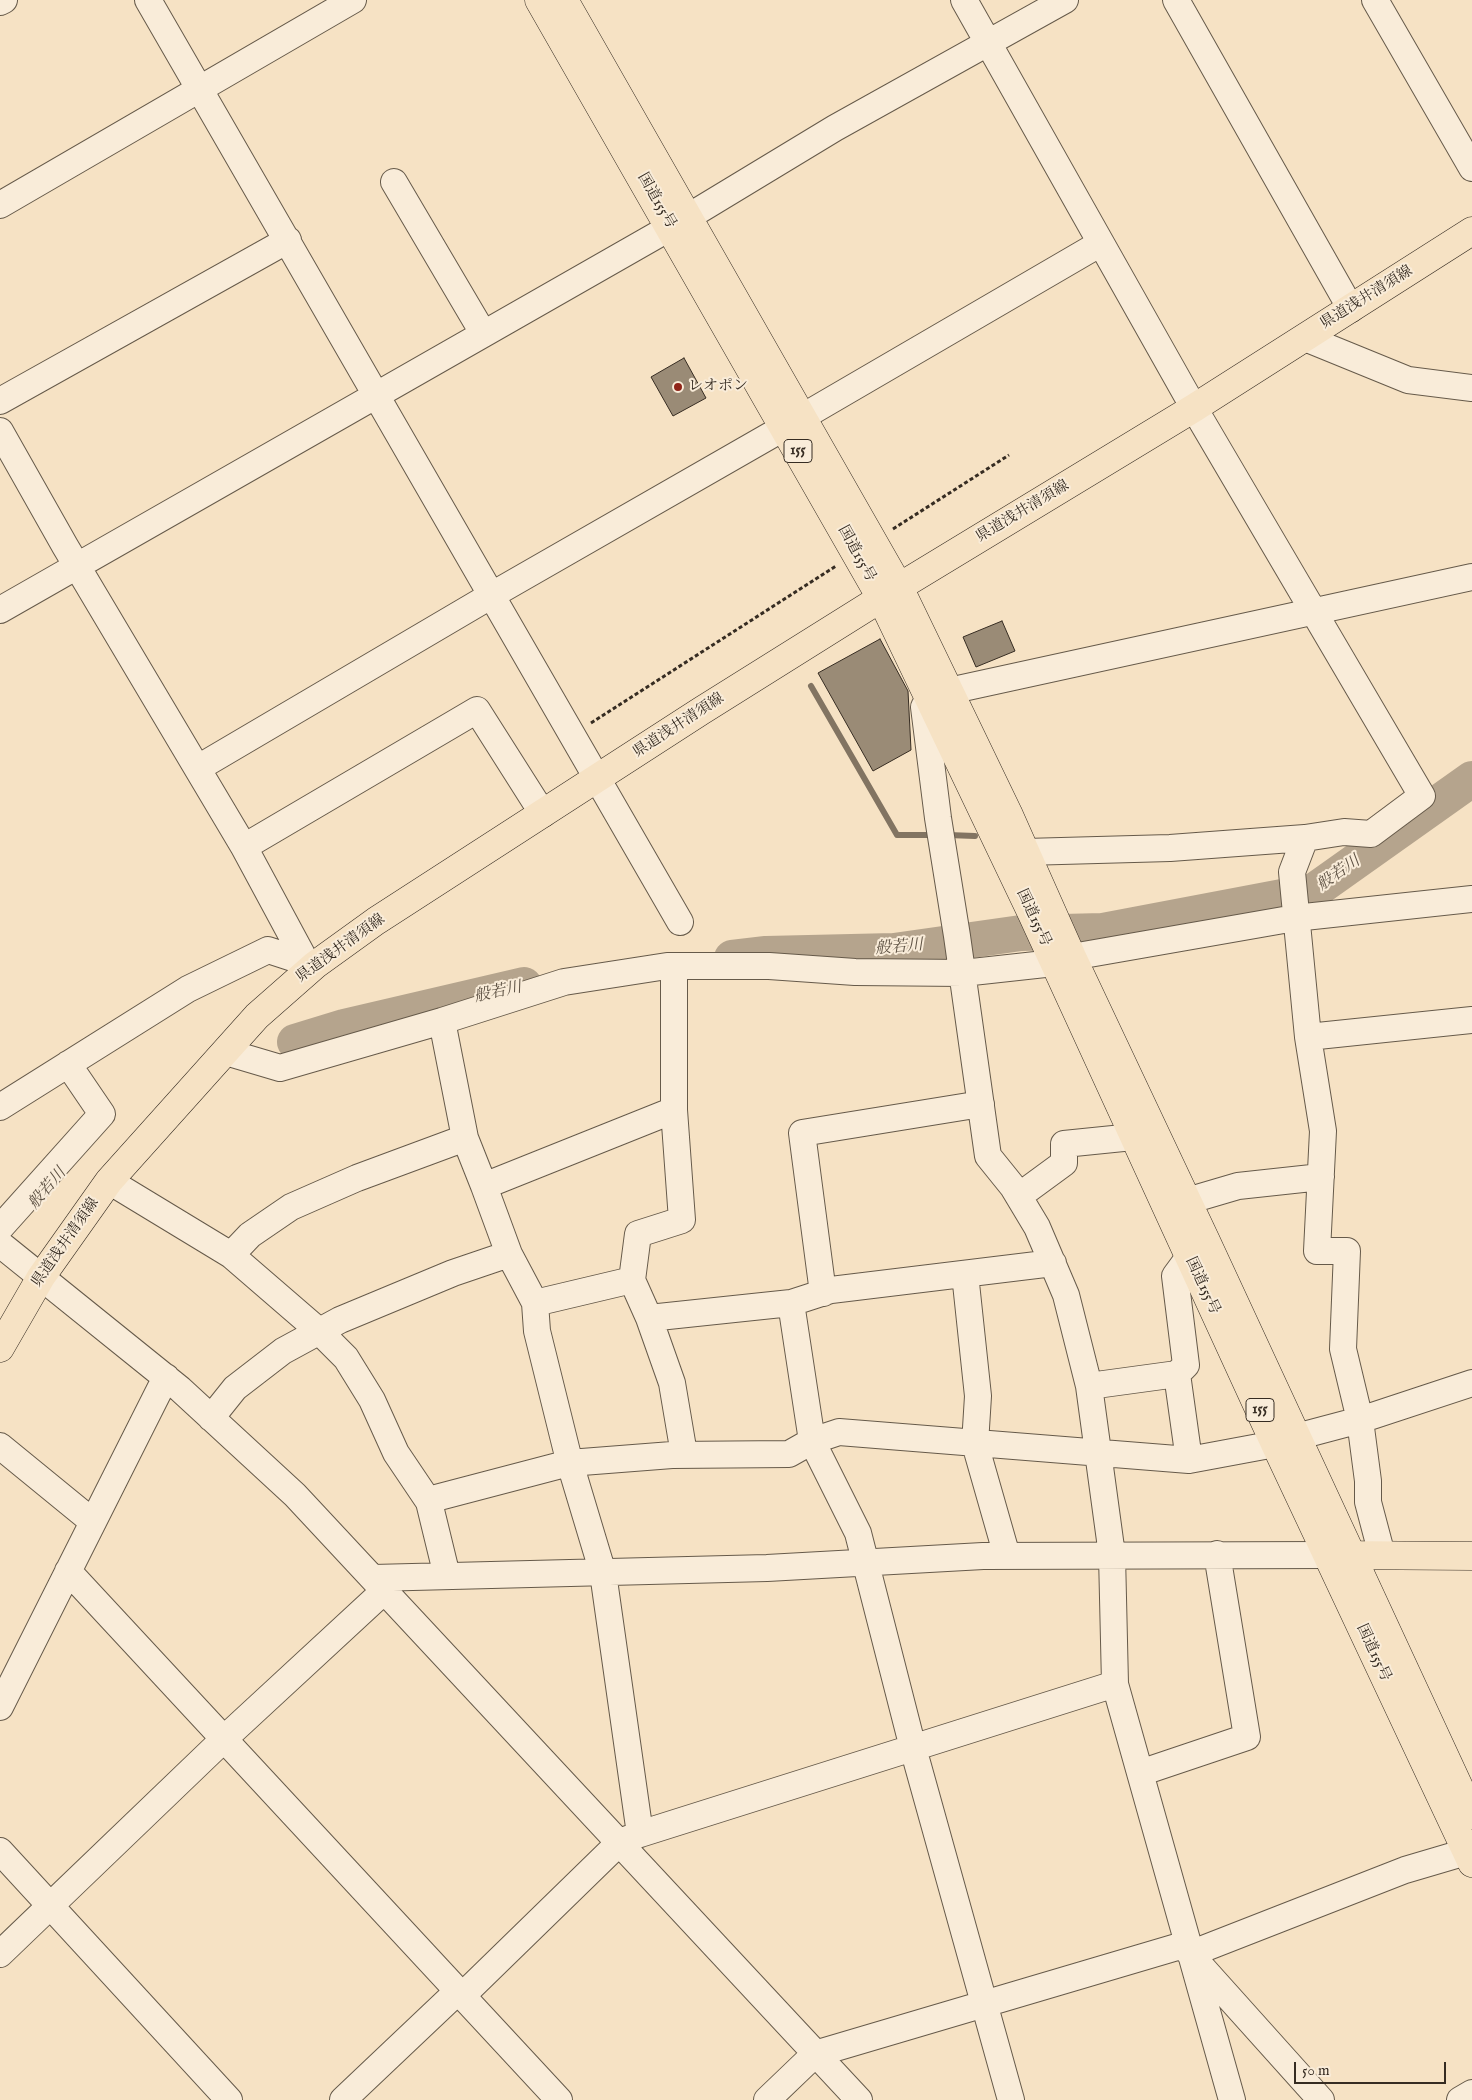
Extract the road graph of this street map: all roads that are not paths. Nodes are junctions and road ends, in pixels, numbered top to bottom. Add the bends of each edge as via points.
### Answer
1 (4, 0) edge
2 (148, 0) edge
3 (353, 0) edge
4 (540, 0) edge
5 (564, 0) edge
6 (964, 0) edge
7 (1065, 0) edge
8 (1176, 0) edge
9 (1375, 0) edge
10 (0, 2) edge
11 (989, 44) junction
12 (199, 90) junction
13 (1472, 168) edge
14 (394, 182) dead end
15 (0, 205) edge
16 (679, 222) junction
17 (1472, 231) edge
18 (288, 240) junction
19 (1101, 243) junction
20 (1351, 309) junction
21 (483, 333) junction
22 (1305, 338) junction
23 (1472, 388) edge
24 (378, 394) junction
25 (0, 401) edge
26 (1194, 408) junction
27 (794, 421) junction
28 (0, 431) edge
29 (77, 566) junction
30 (1472, 577) edge
31 (890, 592) junction
32 (492, 595) junction
33 (0, 610) edge
34 (1313, 612) junction
35 (938, 696) junction
36 (198, 768) junction
37 (599, 778) junction
38 (543, 814) junction
39 (1305, 838) junction
40 (244, 847) junction
41 (1025, 852) junction
42 (1472, 899) edge
43 (1294, 904) junction
44 (1041, 912) junction
45 (680, 922) dead end
46 (1061, 957) junction
47 (311, 964) junction
48 (674, 966) junction
49 (962, 970) junction
50 (1472, 1020) edge
51 (442, 1021) junction
52 (1308, 1037) junction
53 (226, 1052) junction
54 (68, 1064) junction
55 (980, 1104) junction
56 (0, 1107) edge
57 (674, 1110) junction
58 (464, 1138) junction
59 (1133, 1138) junction
60 (1321, 1177) junction
61 (109, 1181) junction
62 (484, 1186) junction
63 (1018, 1196) junction
64 (1187, 1202) junction
65 (0, 1228) edge
66 (0, 1244) edge
67 (509, 1254) junction
68 (231, 1255) junction
69 (1189, 1257) junction
70 (1052, 1263) junction
71 (30, 1269) junction
72 (965, 1274) junction
73 (632, 1280) junction
74 (823, 1293) junction
75 (535, 1303) junction
76 (791, 1303) junction
77 (649, 1318) junction
78 (319, 1331) junction
79 (0, 1348) edge
80 (1177, 1374) junction
81 (166, 1377) junction
82 (1472, 1383) edge
83 (1089, 1386) junction
84 (211, 1418) junction
85 (1360, 1420) junction
86 (812, 1441) junction
87 (1286, 1441) junction
88 (975, 1444) junction
89 (0, 1446) edge
90 (1099, 1453) junction
91 (684, 1454) junction
92 (1189, 1460) junction
93 (569, 1463) junction
94 (428, 1500) junction
95 (93, 1522) junction
96 (1216, 1554) junction
97 (1340, 1554) junction
98 (1112, 1555) junction
99 (1382, 1555) junction
100 (1007, 1556) junction
101 (1472, 1556) edge
102 (867, 1563) junction
103 (68, 1571) junction
104 (603, 1573) junction
105 (446, 1576) junction
106 (378, 1584) junction
107 (1115, 1684) junction
108 (0, 1706) edge
109 (225, 1738) junction
110 (913, 1748) junction
111 (1140, 1772) junction
112 (1472, 1815) edge
113 (630, 1838) junction
114 (0, 1851) edge
115 (1469, 1858) edge
116 (49, 1906) junction
117 (1189, 1949) junction
118 (0, 1954) edge
119 (460, 1993) junction
120 (985, 2003) junction
121 (815, 2054) junction
122 (1472, 2093) edge
123 (229, 2100) edge
124 (343, 2100) edge
125 (559, 2100) edge
126 (767, 2100) edge
127 (859, 2100) edge
128 (1011, 2100) edge
129 (1232, 2100) edge
130 (1320, 2100) edge
131 (1460, 2100) edge

1 - 10 street
2 - 12 street
3 - 12 street
4 - 16 main road, 国道155号 / 155
5 - 16 main road, 国道155号 / 155
6 - 11 street
7 - 11 street
8 - 20 street
9 - 13 street
11 - 16 street via 835,128
11 - 19 street
12 - 15 street
12 - 18 street
14 - 21 street
16 - 21 street
16 - 27 main road, 国道155号 / 155
17 - 20 main road, 県道浅井清須線
18 - 24 street
18 - 25 street
19 - 26 street
19 - 27 street
20 - 22 main road, 県道浅井清須線
21 - 24 street
22 - 23 street via 1408,380
22 - 26 main road, 県道浅井清須線
24 - 29 street
24 - 32 street
26 - 31 main road, 県道浅井清須線
26 - 34 street
27 - 31 main road, 国道155号 / 155
27 - 32 street
28 - 29 street
29 - 33 street
29 - 36 street
30 - 34 street
31 - 35 main road, 国道155号 / 155
31 - 37 main road, 県道浅井清須線
32 - 36 street
32 - 37 street
34 - 35 street
34 - 39 street via 1422,796 1371,834 1344,832
35 - 41 main road, 国道155号 / 155
35 - 44 main road, 国道155号 / 155
35 - 49 street via 924,707
36 - 40 street
37 - 38 main road, 県道浅井清須線
37 - 45 street
38 - 40 street via 477,710
38 - 47 main road, 県道浅井清須線
39 - 41 street via 1170,848
39 - 43 street via 1292,872
40 - 47 street
41 - 44 main road, 国道155号 / 155
42 - 43 street
43 - 46 street
43 - 52 street
44 - 46 main road, 国道155号 / 155
46 - 49 street
46 - 59 main road, 国道155号 / 155
46 - 64 main road, 国道155号 / 155
47 - 53 main road, 県道浅井清須線 via 257,1016
47 - 54 street via 268,950 188,989
48 - 49 street via 760,966 856,972
48 - 51 street via 564,982
48 - 57 street
49 - 55 street
50 - 52 street
51 - 53 street via 280,1068
51 - 58 street
52 - 60 street via 1323,1131
53 - 61 main road, 県道浅井清須線
54 - 56 street
54 - 65 street via 102,1114
55 - 63 street via 988,1156
55 - 74 street via 802,1133
57 - 62 street
57 - 73 street via 682,1220 638,1234
58 - 62 street
58 - 68 street via 291,1207 250,1235
59 - 63 street via 1064,1144 1064,1163
59 - 69 main road, 国道155号 / 155
60 - 64 street via 1238,1186
60 - 85 street via 1317,1251 1348,1251 1343,1349
61 - 68 street
61 - 71 main road, 県道浅井清須線
62 - 67 street
63 - 70 street via 1037,1227
64 - 87 main road, 国道155号 / 155
66 - 71 street
67 - 75 street
67 - 78 street via 444,1277
68 - 78 street
69 - 80 street via 1175,1276 1186,1365
69 - 87 main road, 国道155号 / 155
70 - 72 street
70 - 83 street via 1066,1295
71 - 79 main road, 県道浅井清須線
71 - 81 street
72 - 74 street
72 - 88 street via 978,1396
73 - 75 street
73 - 77 street
74 - 76 street
75 - 93 street via 537,1331
76 - 77 street
76 - 86 street
77 - 91 street via 672,1383
78 - 84 street via 283,1351 236,1388
78 - 94 street via 346,1358 372,1400 396,1453
80 - 83 street
80 - 92 street
81 - 84 street
81 - 95 street
82 - 85 street
83 - 90 street
84 - 106 street via 295,1495
85 - 87 street
85 - 99 street via 1368,1502
86 - 88 street via 839,1432
86 - 91 street via 789,1454
86 - 102 street via 858,1533
87 - 92 street
87 - 97 main road, 国道155号 / 155
88 - 90 street
88 - 100 street
89 - 95 street
90 - 92 street
90 - 98 street
91 - 93 street
93 - 94 street
93 - 104 street
94 - 105 street
95 - 103 street
96 - 97 street
96 - 98 street
96 - 111 street via 1247,1737
97 - 99 main road
97 - 112 main road, 国道155号 / 155
97 - 115 main road, 国道155号 / 155
98 - 100 street
98 - 107 street
99 - 101 main road
100 - 102 street
102 - 104 street
102 - 110 street
103 - 108 street
103 - 109 street
104 - 105 street
104 - 113 street
105 - 106 street
106 - 109 street
106 - 113 street
107 - 110 street
107 - 111 street
109 - 116 street
109 - 119 street
110 - 113 street
110 - 120 street
111 - 117 street
113 - 119 street
113 - 121 street
114 - 116 street
115 - 117 street via 1405,1870
116 - 118 street
116 - 123 street
117 - 120 street
117 - 129 street
117 - 130 street
119 - 124 street
119 - 125 street
120 - 121 street
120 - 128 street
121 - 126 street
121 - 127 street
122 - 131 street

